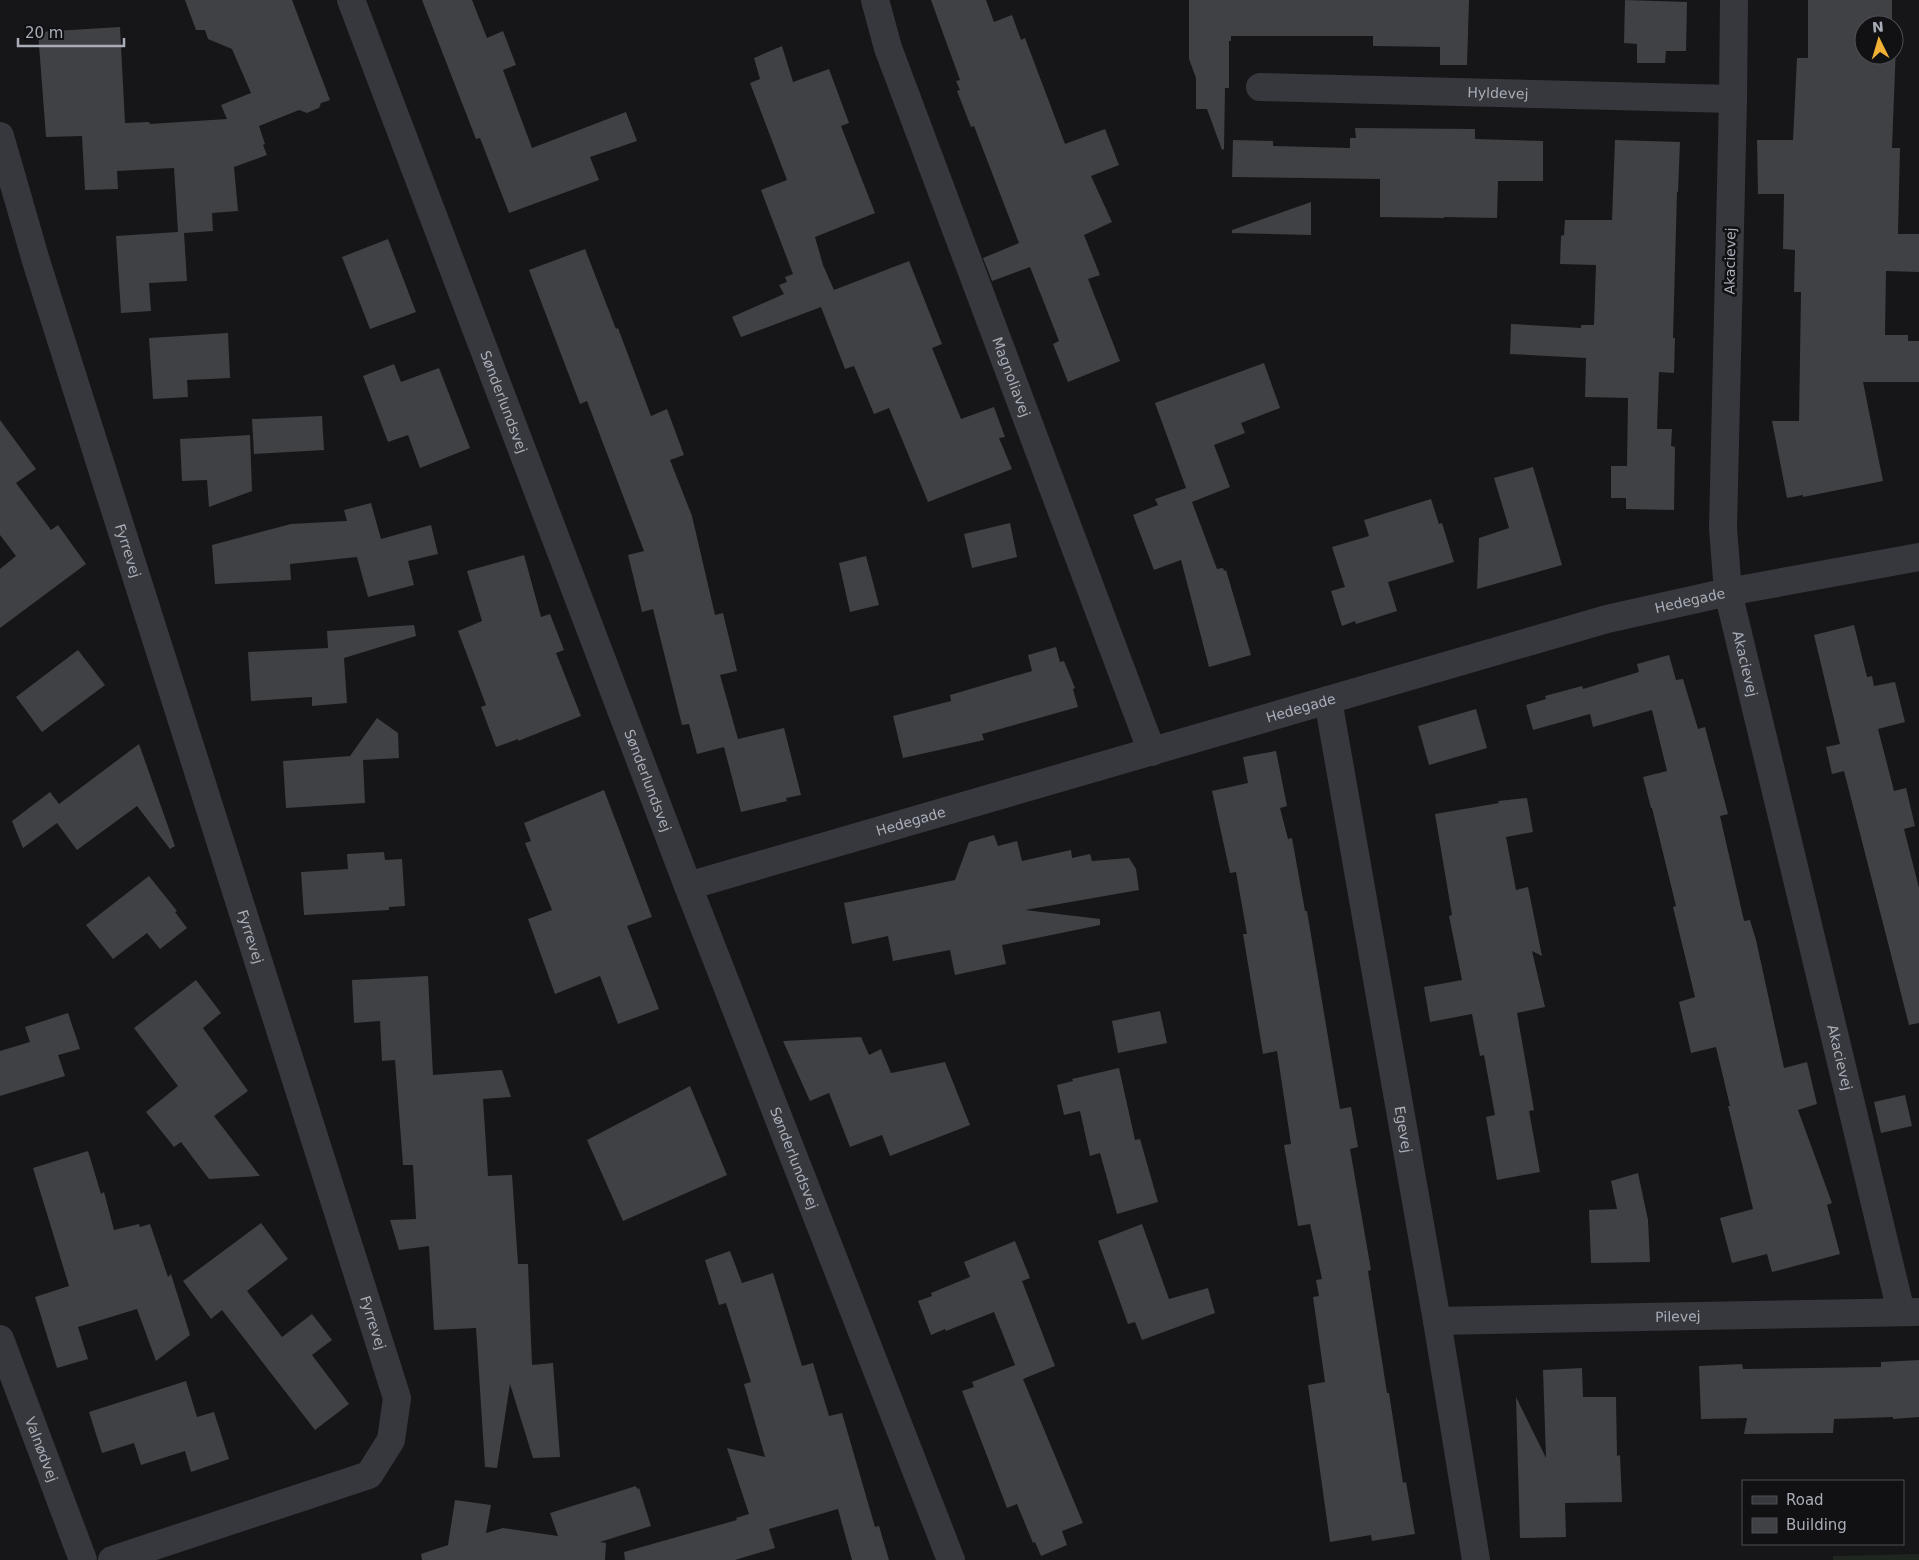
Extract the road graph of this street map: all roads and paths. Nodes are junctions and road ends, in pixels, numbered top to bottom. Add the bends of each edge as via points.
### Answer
1 (351, 0) edge
2 (875, 0) edge
3 (1734, 0) edge
4 (1260, 87) dead end
5 (1734, 99) junction
6 (0, 136) edge
7 (1919, 557) edge
8 (1728, 592) junction
9 (1328, 700) junction
10 (1152, 752) junction
11 (688, 886) junction
12 (1910, 1312) edge
13 (1437, 1321) junction
14 (0, 1339) edge
15 (83, 1560) edge
16 (112, 1560) edge
17 (950, 1560) edge
18 (1476, 1560) edge

1 - 11 street, Sønderlundsvej
2 - 10 street, Magnoliavej via 888,48
3 - 5 street, Akacievej
4 - 5 street, Hyldevej
5 - 8 street, Akacievej via 1723,528
6 - 16 street, Fyrrevej via 36,261 397,1398 391,1440 369,1475
7 - 8 street, Hedegade
8 - 9 street, Hedegade via 1606,619
8 - 12 street, Akacievej
9 - 10 street, Hedegade
9 - 13 street, Egevej
10 - 11 street, Hedegade
11 - 17 street, Sønderlundsvej
12 - 13 street, Pilevej
13 - 18 street, Egevej
14 - 15 street, Valnødvej

